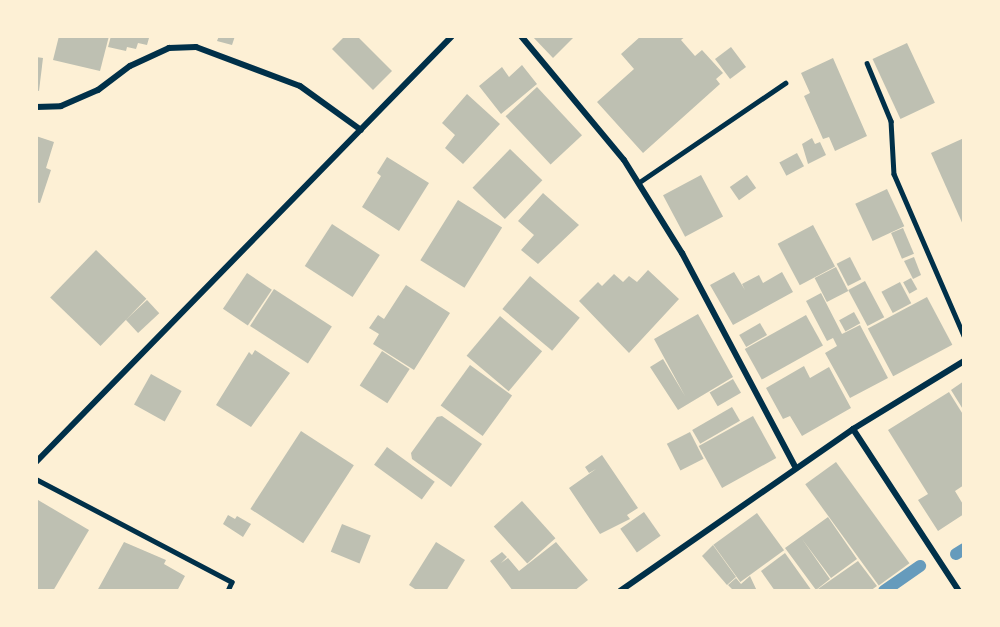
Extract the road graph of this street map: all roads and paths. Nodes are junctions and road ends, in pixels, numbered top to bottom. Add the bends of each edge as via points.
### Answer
1 (452, 36) edge
2 (521, 36) edge
3 (867, 63) dead end
4 (785, 82) dead end
5 (36, 107) edge
6 (361, 130) junction
7 (638, 183) junction
8 (964, 336) edge
9 (964, 361) edge
10 (853, 429) junction
11 (36, 462) edge
12 (796, 468) junction
13 (36, 479) edge
14 (228, 591) edge
15 (620, 591) edge
16 (959, 591) edge

1 - 6 street
2 - 7 street via 624,160
3 - 8 lane via 891,121 894,174
4 - 7 lane
5 - 6 street via 61,106 98,90 130,66 159,53 196,47 300,86
6 - 11 street
7 - 12 street via 682,253
9 - 10 street
10 - 12 street
10 - 16 street
12 - 15 street
13 - 14 lane via 232,582

